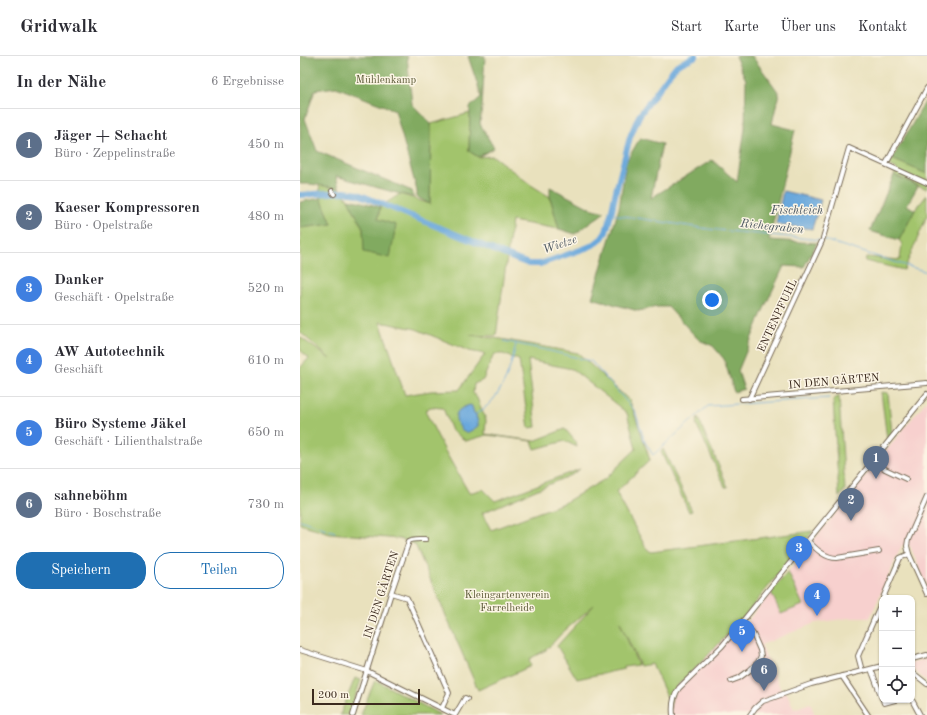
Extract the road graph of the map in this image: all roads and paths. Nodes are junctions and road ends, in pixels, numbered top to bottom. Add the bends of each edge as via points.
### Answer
1 (927, 88) edge
2 (886, 164) junction
3 (927, 183) edge
4 (927, 383) edge
5 (927, 394) edge
6 (742, 399) dead end
7 (749, 399) junction
8 (874, 460) junction
9 (906, 478) dead end
10 (927, 497) edge
11 (426, 539) dead end
12 (808, 541) junction
13 (879, 552) dead end
14 (909, 554) junction
15 (391, 593) junction
16 (927, 594) edge
17 (884, 595) edge
18 (879, 608) edge
19 (742, 622) junction
20 (300, 650) edge
21 (927, 655) edge
22 (915, 658) edge
23 (879, 667) edge
24 (871, 669) junction
25 (367, 671) junction
26 (862, 671) junction
27 (915, 674) edge
28 (842, 676) junction
29 (731, 681) dead end
30 (927, 684) edge
31 (879, 690) edge
32 (467, 699) dead end
33 (914, 703) edge
34 (442, 708) junction
35 (353, 715) edge
36 (455, 715) edge
37 (673, 715) edge
38 (750, 715) edge
39 (868, 715) edge
40 (920, 715) edge

1 - 2 street
2 - 3 street
2 - 7 street, ENTENPFUHL via 849,148 822,240
4 - 7 street, IN DEN GÄRTEN
5 - 8 street
6 - 7 street, IN DEN GÄRTEN
8 - 9 street via 885,469
8 - 12 street
10 - 14 street via 908,540
11 - 15 street, IN DEN GÄRTEN via 409,541
12 - 13 street via 830,558
12 - 19 street
14 - 16 street
14 - 17 street via 900,558
15 - 25 street, IN DEN GÄRTEN
15 - 34 street via 407,598 449,693
18 - 26 street via 858,656
19 - 29 street via 753,634 761,656 750,670
19 - 37 street via 676,692
20 - 25 street
21 - 22 street
23 - 24 street
24 - 26 street
24 - 31 street
25 - 34 street
25 - 35 street, IN DEN GÄRTEN
26 - 28 street
27 - 30 street
28 - 38 street via 763,701
28 - 39 street
32 - 36 street via 465,698
33 - 40 street
34 - 36 street

